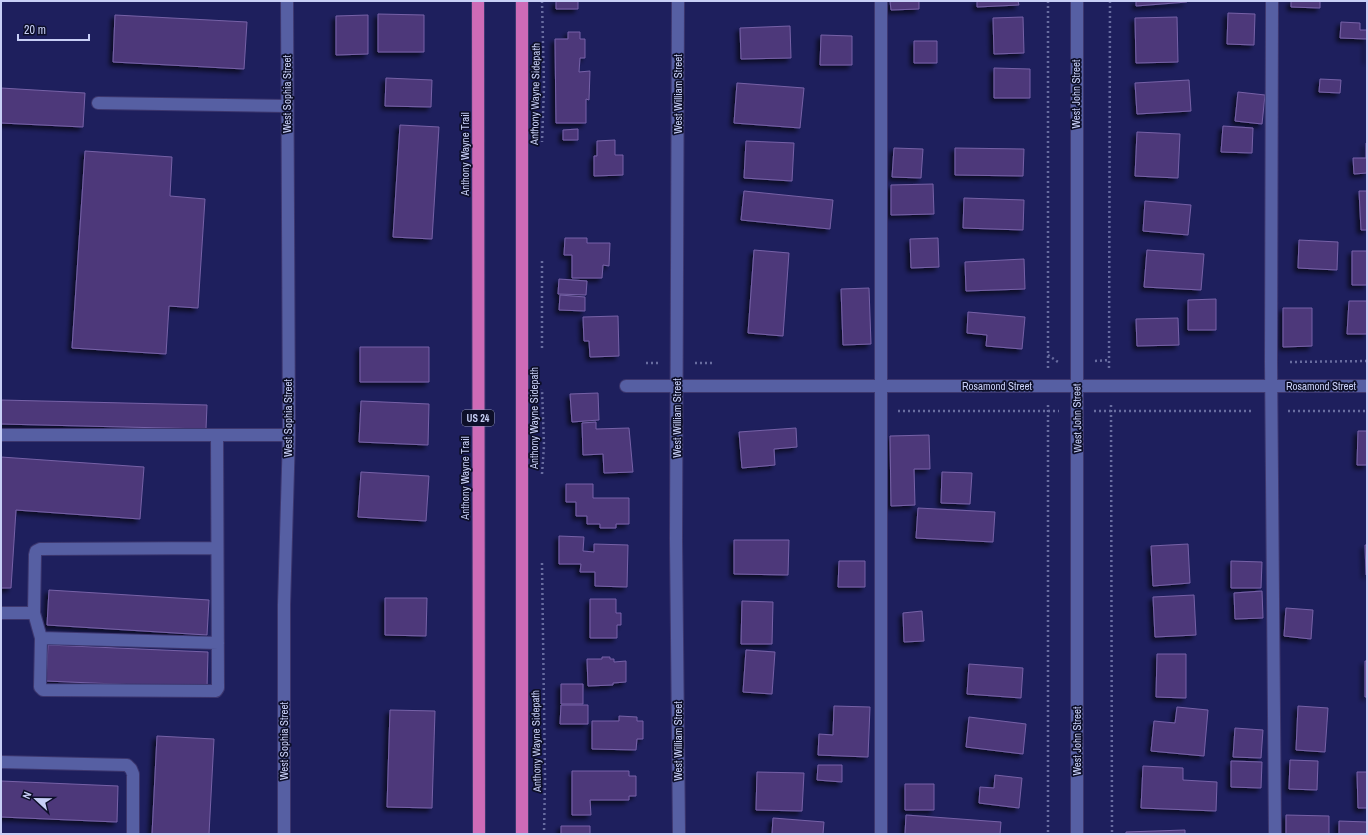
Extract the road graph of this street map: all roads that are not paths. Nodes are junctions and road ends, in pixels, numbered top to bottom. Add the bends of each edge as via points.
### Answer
1 (287, 1) edge
2 (478, 1) edge
3 (522, 1) edge
4 (678, 1) edge
5 (881, 1) edge
6 (1077, 1) edge
7 (1272, 1) edge
8 (98, 104) dead end
9 (287, 106) junction
10 (1076, 385) junction
11 (626, 386) dead end
12 (677, 386) junction
13 (879, 386) junction
14 (1271, 386) junction
15 (1367, 386) edge
16 (1, 435) edge
17 (217, 435) junction
18 (289, 435) junction
19 (217, 548) junction
20 (1, 613) edge
21 (34, 613) junction
22 (41, 638) junction
23 (218, 643) junction
24 (1, 762) edge
25 (133, 834) edge
26 (284, 834) edge
27 (479, 834) edge
28 (522, 834) edge
29 (679, 834) edge
30 (881, 834) edge
31 (1077, 834) edge
32 (1274, 834) edge

1 - 9 street, West Sophia Street
2 - 27 highway, Anthony Wayne Trail / US 24
3 - 28 highway
4 - 12 street, West William Street
5 - 13 street
6 - 10 street, West John Street
7 - 14 street
8 - 9 street
9 - 18 street, West Sophia Street
10 - 13 street, Rosamond Street
10 - 14 street, Rosamond Street
10 - 31 street, West John Street
11 - 12 street, Rosamond Street
12 - 13 street, Rosamond Street
12 - 29 street, West William Street
13 - 30 street
14 - 15 street, Rosamond Street
14 - 32 street
16 - 17 street
17 - 18 street
17 - 19 street
18 - 26 street, West Sophia Street via 284,605
19 - 21 street via 40,549 35,555
19 - 23 street
20 - 21 street
21 - 22 street
22 - 23 street
22 - 23 street via 40,687 43,690 214,692 218,688
24 - 25 street via 127,765 133,774

